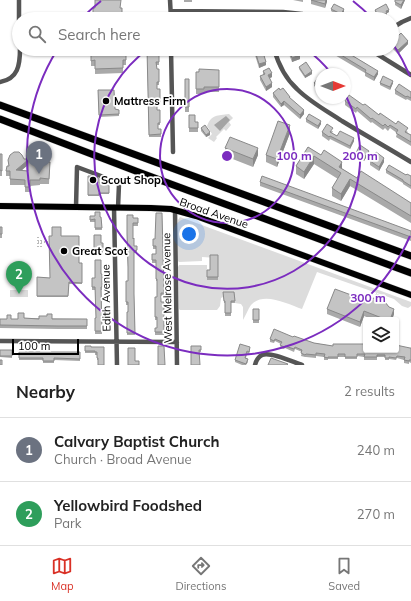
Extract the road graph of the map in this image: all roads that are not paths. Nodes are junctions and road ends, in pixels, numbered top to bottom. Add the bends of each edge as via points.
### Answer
1 (19, 0) edge
2 (170, 0) edge
3 (171, 11) joint
4 (19, 12) edge
5 (271, 12) joint
6 (289, 12) edge
7 (411, 18) edge
8 (399, 24) edge
9 (20, 56) edge
10 (171, 56) edge
11 (277, 56) edge
12 (382, 56) edge
13 (411, 74) edge
14 (0, 82) edge
15 (0, 105) edge
16 (0, 119) edge
17 (173, 152) dead end
18 (411, 162) edge
19 (0, 206) edge
20 (76, 207) junction
21 (116, 208) junction
22 (175, 210) junction
23 (411, 256) edge
24 (411, 273) edge
25 (411, 295) edge
26 (0, 341) edge
27 (116, 342) junction
28 (177, 342) junction
29 (117, 365) edge
30 (177, 365) edge
31 (255, 365) edge
32 (302, 365) edge

1 - 4 street
2 - 3 street
3 - 5 street
5 - 6 street
7 - 8 street
9 - 14 street via 15,73
10 - 17 street
11 - 18 street via 288,79 302,94
12 - 13 street
15 - 23 highway
16 - 24 highway
19 - 20 main road, Broad Avenue
20 - 21 main road, Broad Avenue
20 - 21 street, Edith Avenue via 77,167 119,184
21 - 22 main road, Broad Avenue
21 - 27 street, Edith Avenue
22 - 25 main road, Broad Avenue
22 - 28 street, West Melrose Avenue
26 - 27 street
27 - 28 street
27 - 29 street, Edith Avenue
28 - 30 street, West Melrose Avenue
31 - 32 street via 258,358 266,354

